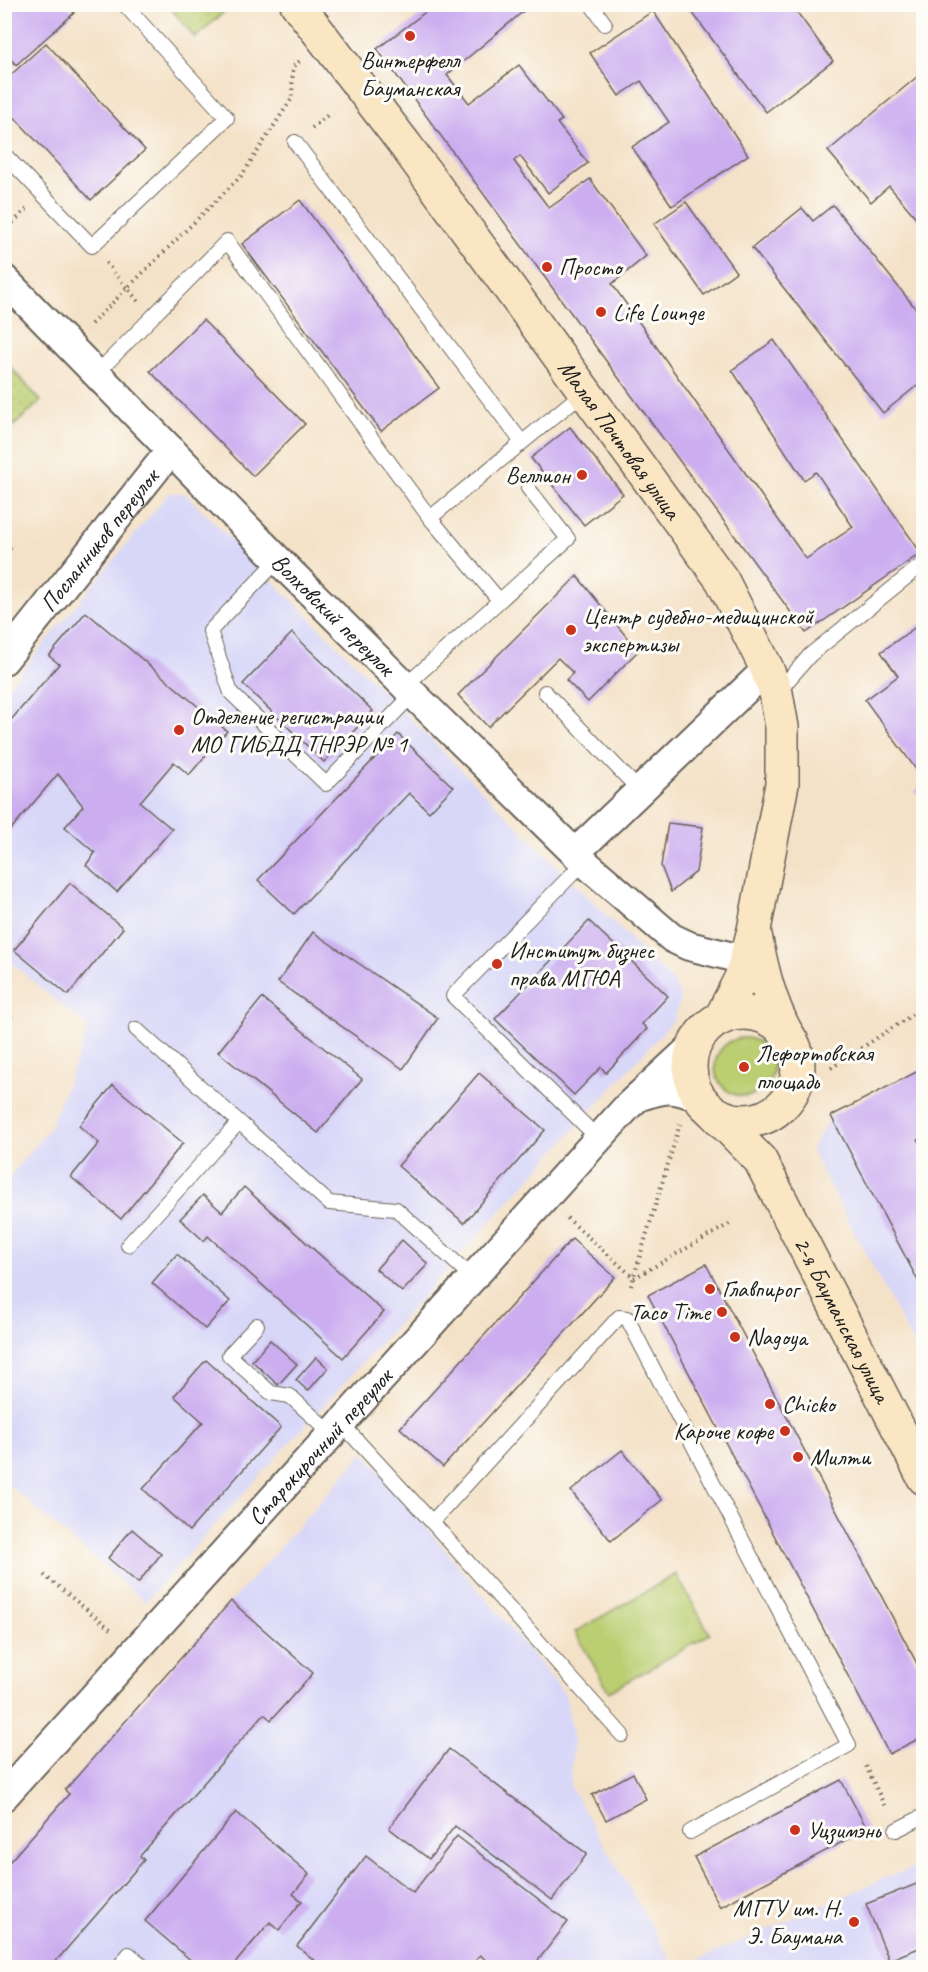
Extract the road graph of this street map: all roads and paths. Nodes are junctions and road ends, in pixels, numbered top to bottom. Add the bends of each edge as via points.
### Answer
1 (124, 4) edge
2 (297, 4) edge
3 (591, 4) edge
4 (605, 24) dead end
5 (308, 55) dead end
6 (295, 142) dead end
7 (4, 154) edge
8 (43, 195) junction
9 (4, 231) edge
10 (92, 246) junction
11 (4, 279) edge
12 (127, 288) junction
13 (153, 317) junction
14 (69, 346) junction
15 (96, 374) junction
16 (585, 390) junction
17 (521, 441) junction
18 (171, 450) junction
19 (528, 488) dead end
20 (430, 518) junction
21 (278, 560) junction
22 (924, 563) edge
23 (499, 600) junction
24 (4, 660) edge
25 (772, 681) junction
26 (409, 690) junction
27 (544, 692) dead end
28 (640, 791) junction
29 (579, 857) junction
30 (754, 930) junction
31 (745, 964) junction
32 (924, 1007) edge
33 (722, 1018) junction
34 (136, 1029) dead end
35 (789, 1036) junction
36 (695, 1044) junction
37 (831, 1068) dead end
38 (638, 1097) junction
39 (706, 1105) junction
40 (774, 1112) junction
41 (239, 1122) junction
42 (680, 1124) dead end
43 (599, 1138) junction
44 (760, 1160) junction
45 (567, 1218) dead end
46 (733, 1222) dead end
47 (128, 1245) dead end
48 (473, 1278) junction
49 (634, 1278) junction
50 (631, 1286) dead end
51 (257, 1325) dead end
52 (337, 1428) junction
53 (920, 1462) edge
54 (432, 1522) junction
55 (44, 1575) dead end
56 (114, 1632) dead end
57 (622, 1735) dead end
58 (866, 1766) dead end
59 (4, 1796) edge
60 (924, 1816) edge
61 (896, 1830) joint
62 (690, 1832) dead end
63 (118, 1968) edge
64 (145, 1968) edge

1 - 10 lane via 227,118
2 - 16 street, Малая Почтовая улица
3 - 4 lane
5 - 12 path via 293,67 292,98 242,175
6 - 17 lane
7 - 8 lane
8 - 9 path
8 - 10 lane
10 - 12 path
11 - 14 street, Волховский переулок
12 - 13 path
12 - 14 path
13 - 15 lane
13 - 20 lane via 227,241
14 - 15 street, Волховский переулок
15 - 18 street, Волховский переулок
16 - 17 lane
16 - 25 street, Малая Почтовая улица via 723,580
17 - 20 lane
18 - 21 street, Волховский переулок
18 - 24 street, Посланников переулок
19 - 23 lane via 568,539
20 - 23 lane
21 - 26 street, Волховский переулок
21 - 26 lane via 210,632 231,693 326,784
22 - 25 lane
23 - 26 lane
25 - 28 street
25 - 30 street, Малая Почтовая улица via 782,727 782,784
26 - 29 street, Волховский переулок
27 - 28 lane
28 - 29 street
29 - 31 street, Волховский переулок via 672,938
29 - 43 lane via 453,996
30 - 31 street, Малая Почтовая улица
30 - 35 street, Малая Почтовая улица via 769,995
31 - 33 street, Малая Почтовая улица
32 - 37 path
33 - 35 street via 740,1013 758,1015
33 - 36 street via 706,1028
34 - 41 lane
35 - 40 street via 796,1052 795,1085
36 - 38 street, Старокирочный переулок
36 - 39 street via 690,1062 692,1081
38 - 39 street via 662,1089 681,1090
38 - 43 street, Старокирочный переулок
39 - 40 street via 727,1119 744,1122
39 - 44 street, 2-я Бауманская улица
40 - 44 street via 760,1143
41 - 47 lane
41 - 48 lane via 329,1203 396,1209
42 - 49 path
43 - 48 street, Старокирочный переулок
44 - 53 street, 2-я Бауманская улица
45 - 49 path
46 - 49 path
48 - 52 street, Старокирочный переулок
49 - 50 path
51 - 52 lane via 230,1355 271,1393 290,1396
52 - 54 lane
52 - 59 street, Старокирочный переулок
54 - 57 lane
54 - 62 lane via 619,1317 627,1318 849,1745
55 - 56 path
58 - 61 path
60 - 61 lane
63 - 64 lane via 129,1954

